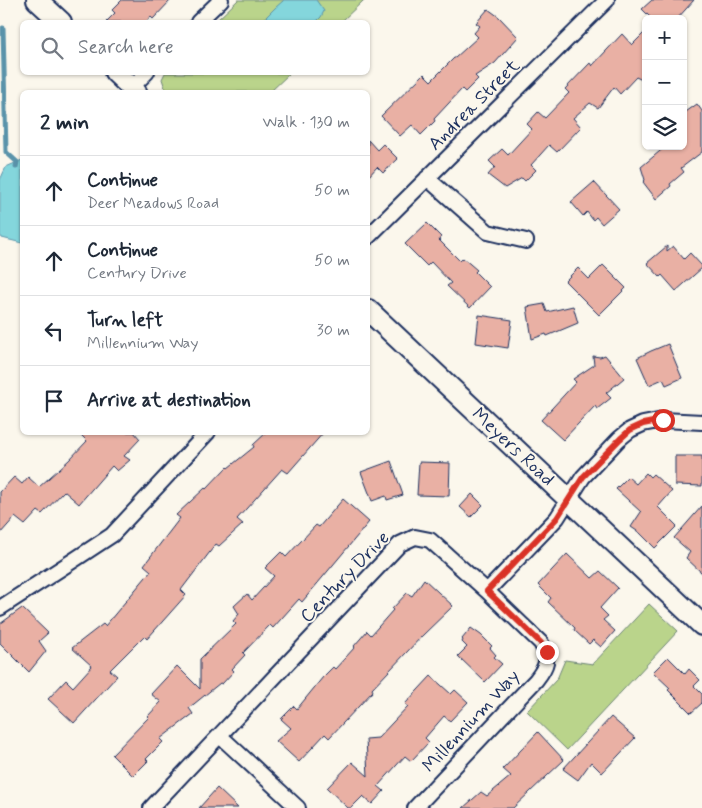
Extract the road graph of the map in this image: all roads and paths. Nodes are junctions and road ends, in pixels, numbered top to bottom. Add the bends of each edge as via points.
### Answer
1 (37, 0) edge
2 (221, 0) edge
3 (607, 0) edge
4 (59, 20) edge
5 (200, 20) edge
6 (118, 75) edge
7 (146, 75) edge
8 (134, 90) edge
9 (428, 178) junction
10 (370, 235) edge
11 (526, 241) dead end
12 (370, 312) edge
13 (702, 422) edge
14 (205, 435) edge
15 (569, 500) junction
16 (487, 591) junction
17 (0, 608) edge
18 (702, 625) edge
19 (220, 736) junction
20 (153, 805) edge
21 (298, 808) edge
22 (415, 808) edge

1 - 4 main road
2 - 5 street
3 - 9 street, Andrea Street
6 - 8 main road
7 - 8 street
9 - 10 street, Andrea Street
9 - 11 street via 488,232
12 - 15 main road, Meyers Road
13 - 15 street via 663,420 630,430 583,477
14 - 17 street via 112,534
15 - 16 street via 557,518
15 - 18 main road, Meyers Road
16 - 19 street, Century Drive via 430,540 415,537 400,544
16 - 22 street, Millennium Way via 541,643 547,652 547,662 536,680
19 - 20 street, Century Drive
19 - 21 street

